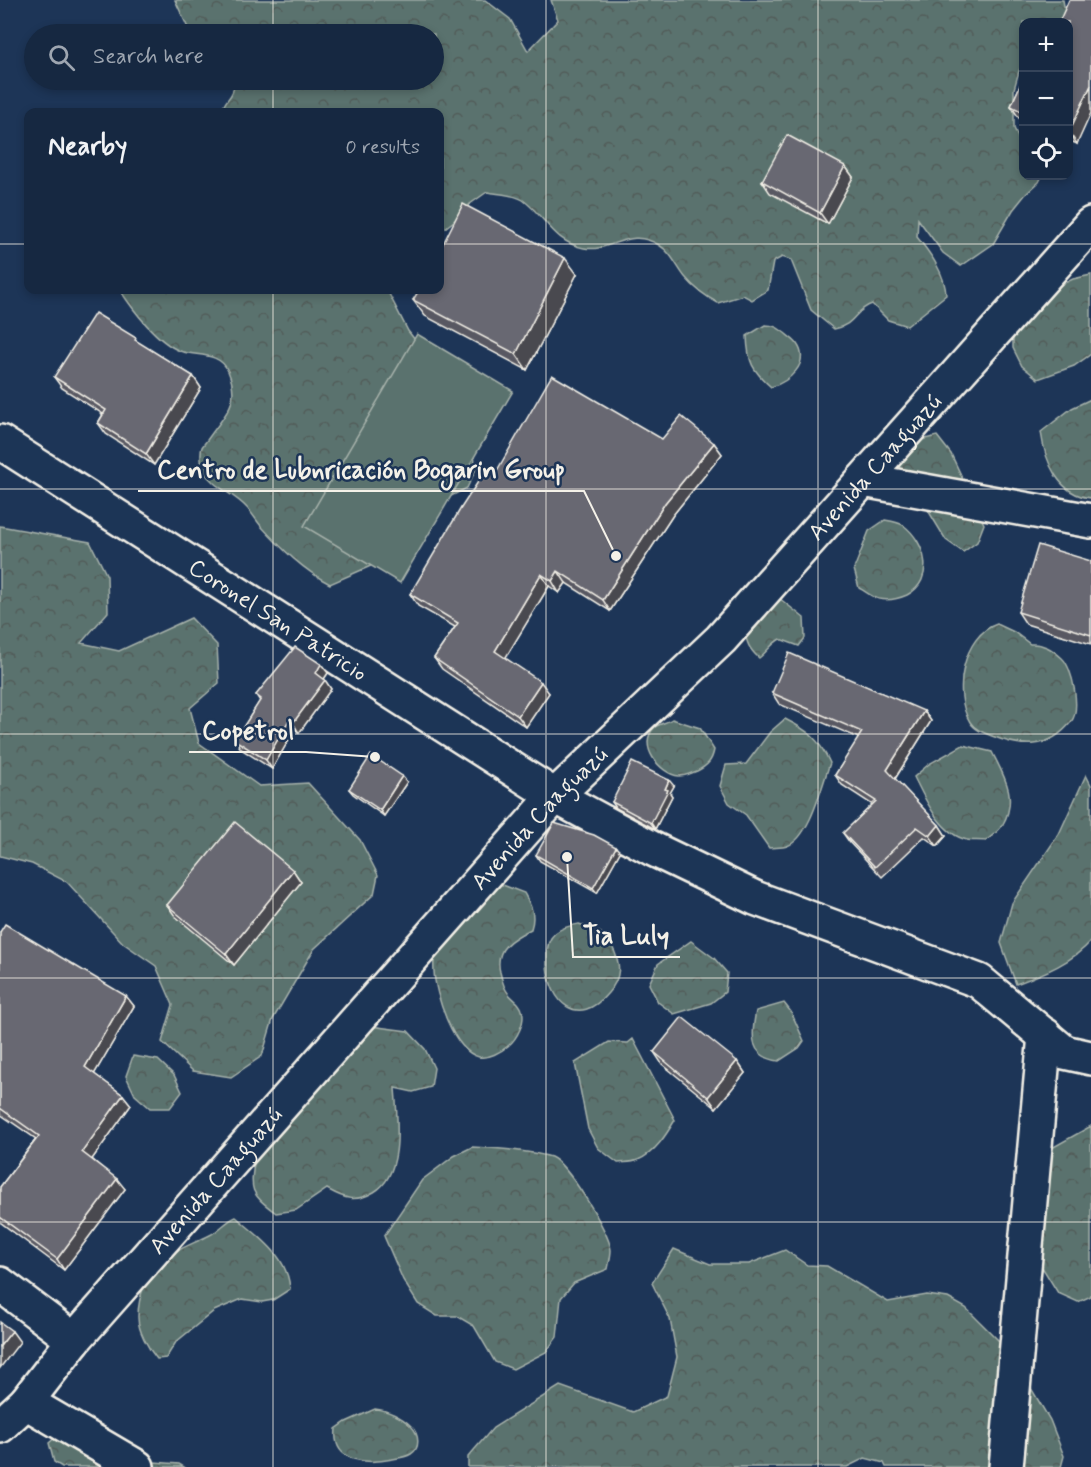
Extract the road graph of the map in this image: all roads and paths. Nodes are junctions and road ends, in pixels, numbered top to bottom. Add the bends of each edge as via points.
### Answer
1 (1091, 224) edge
2 (0, 442) edge
3 (863, 480) junction
4 (1091, 521) edge
5 (555, 796) junction
6 (1045, 1035) junction
7 (1091, 1058) edge
8 (0, 1284) edge
9 (74, 1340) junction
10 (26, 1402) junction
11 (0, 1426) edge
12 (137, 1467) edge
13 (1006, 1467) edge

1 - 3 street, Avenida Caaguazú
2 - 5 street, Coronel San Patricio
3 - 4 street
3 - 5 street, Avenida Caaguazú via 721,639
5 - 6 street, Coronel San Patricio via 755,898 979,981
5 - 9 street, Avenida Caaguazú
6 - 7 street, Coronel San Patricio via 1064,1052
6 - 13 street
8 - 9 street
9 - 10 street, Avenida Caaguazú
10 - 11 street, Avenida Caaguazú
10 - 12 street

